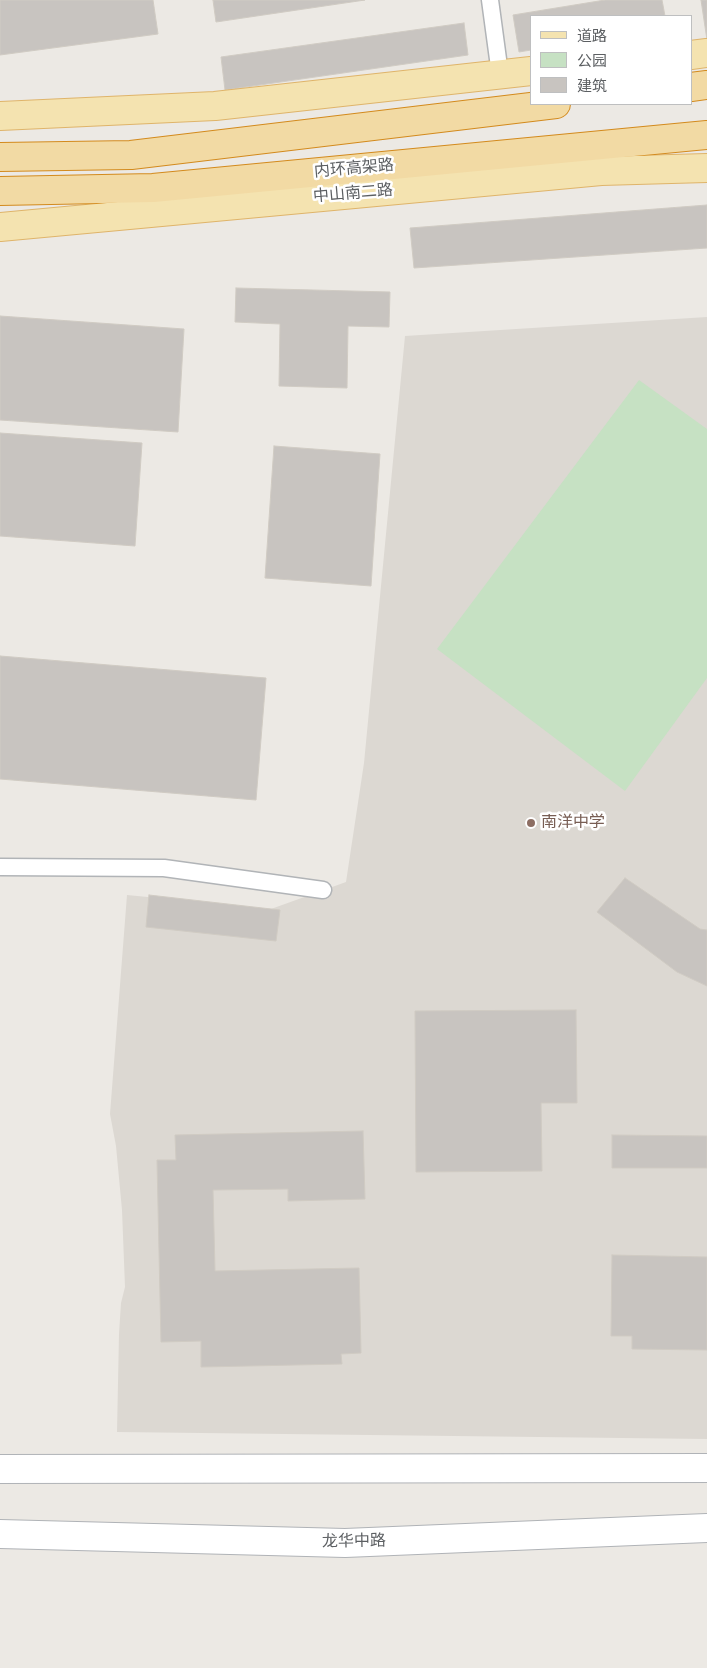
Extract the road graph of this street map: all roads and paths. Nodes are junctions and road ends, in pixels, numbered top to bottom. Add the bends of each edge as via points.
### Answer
1 (490, 0) edge
2 (707, 53) edge
3 (692, 55) edge
4 (530, 71) edge
5 (500, 74) junction
6 (707, 85) edge
7 (692, 87) edge
8 (548, 105) edge
9 (0, 116) edge
10 (707, 135) edge
11 (0, 157) edge
12 (707, 168) edge
13 (0, 191) edge
14 (0, 226) edge
15 (0, 867) edge
16 (323, 890) dead end
17 (707, 1468) edge
18 (0, 1469) edge
19 (707, 1528) edge
20 (0, 1534) edge

1 - 5 lane
2 - 3 main road
4 - 5 main road
5 - 9 main road via 215,106
6 - 7 highway
8 - 11 highway via 130,155
10 - 13 highway, 内环高架路 via 153,188
12 - 14 main road, 中山南二路 via 601,171
15 - 16 lane via 164,868
17 - 18 main road
19 - 20 main road, 龙华中路 via 345,1544

